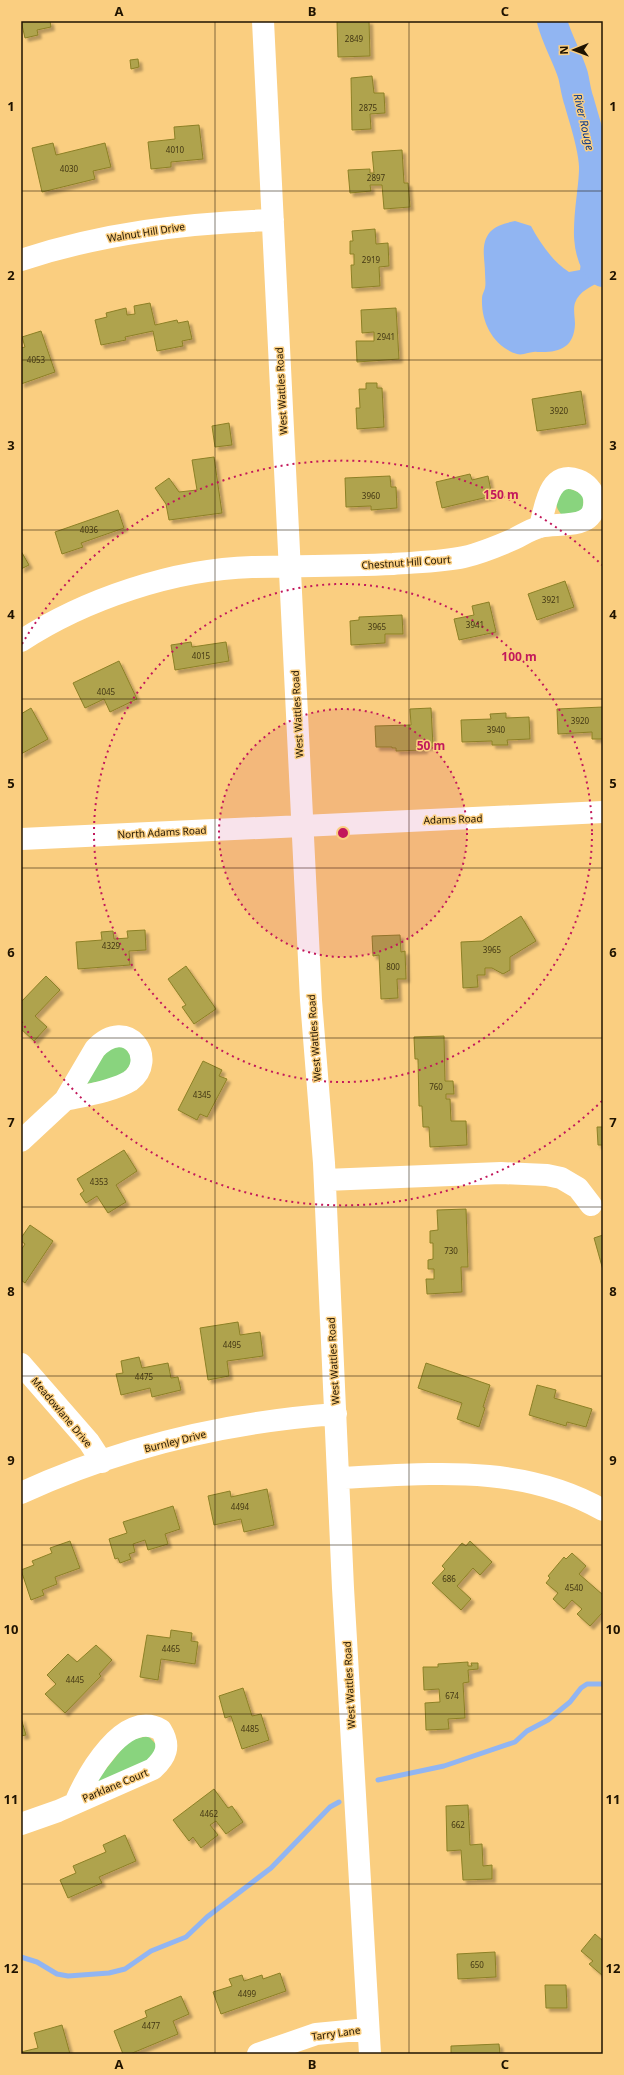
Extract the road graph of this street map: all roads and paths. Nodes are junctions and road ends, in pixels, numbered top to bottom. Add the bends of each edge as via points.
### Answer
1 (263, 21) edge
2 (273, 220) junction
3 (21, 260) edge
4 (540, 527) dead end
5 (290, 567) junction
6 (21, 641) edge
7 (603, 812) edge
8 (302, 826) junction
9 (21, 839) edge
10 (64, 1100) dead end
11 (21, 1141) edge
12 (324, 1180) junction
13 (591, 1205) dead end
14 (21, 1364) edge
15 (336, 1414) junction
16 (102, 1462) junction
17 (339, 1478) junction
18 (21, 1493) edge
19 (603, 1510) edge
20 (75, 1802) dead end
21 (21, 1824) edge
22 (368, 2029) junction
23 (258, 2054) edge
24 (370, 2054) edge

1 - 2 street, West Wattles Road
2 - 3 street, Walnut Hill Drive via 193,224 158,229 75,244
2 - 5 street, West Wattles Road
4 - 5 street, Chestnut Hill Court via 487,550 444,560
5 - 6 street, Chestnut Hill Court via 220,570 151,584 89,606
5 - 8 street, West Wattles Road
7 - 8 street, Adams Road
8 - 9 street, North Adams Road
8 - 12 street, West Wattles Road
10 - 11 street
12 - 13 street via 501,1174 547,1175 562,1178 578,1188
12 - 15 street, West Wattles Road
14 - 16 street, Meadowlane Drive via 89,1442
15 - 16 street, Burnley Drive via 284,1419 192,1435
15 - 17 street, West Wattles Road
16 - 18 street, Burnley Drive
17 - 19 street via 427,1475 518,1479 548,1485 580,1496
17 - 22 street, West Wattles Road
20 - 21 street, Parklane Court
22 - 23 street, Tarry Lane via 316,2034
22 - 24 street, West Wattles Road

